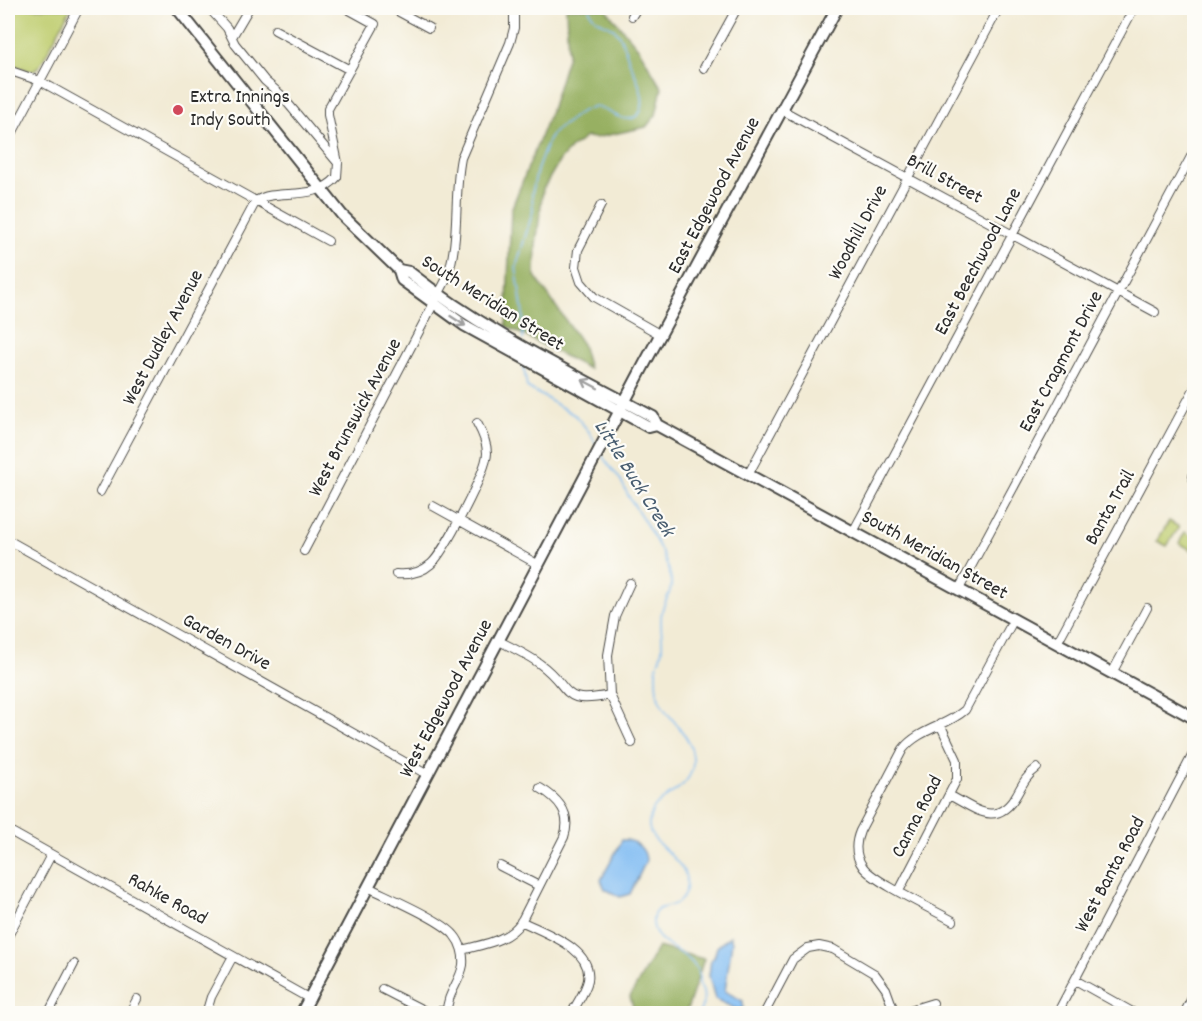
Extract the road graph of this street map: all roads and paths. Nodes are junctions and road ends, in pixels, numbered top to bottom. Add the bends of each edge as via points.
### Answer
1 (79, 8) edge
2 (177, 8) edge
3 (209, 8) edge
4 (249, 8) edge
5 (346, 8) edge
6 (392, 8) edge
7 (514, 8) edge
8 (637, 8) edge
9 (737, 8) edge
10 (837, 8) edge
11 (999, 8) edge
12 (1134, 8) edge
13 (361, 11) edge
14 (632, 16) dead end
15 (429, 28) dead end
16 (275, 30) dead end
17 (232, 37) junction
18 (704, 68) dead end
19 (8, 70) edge
20 (350, 70) junction
21 (40, 81) junction
22 (782, 110) junction
23 (8, 141) edge
24 (1194, 151) edge
25 (338, 163) junction
26 (907, 178) junction
27 (321, 188) junction
28 (256, 201) junction
29 (601, 205) dead end
30 (1012, 235) junction
31 (328, 241) dead end
32 (1118, 293) junction
33 (437, 300) junction
34 (1155, 312) dead end
35 (661, 335) junction
36 (1194, 389) edge
37 (623, 407) junction
38 (477, 423) dead end
39 (1194, 472) edge
40 (748, 475) junction
41 (1194, 482) edge
42 (100, 492) dead end
43 (433, 506) dead end
44 (458, 520) junction
45 (853, 532) junction
46 (8, 540) edge
47 (304, 551) dead end
48 (539, 565) junction
49 (396, 574) dead end
50 (630, 583) dead end
51 (959, 589) junction
52 (1147, 608) dead end
53 (1014, 619) junction
54 (499, 641) junction
55 (1057, 643) junction
56 (1112, 673) junction
57 (610, 695) junction
58 (1194, 718) edge
59 (940, 724) junction
60 (632, 743) dead end
61 (1194, 752) edge
62 (1037, 768) dead end
63 (428, 775) junction
64 (540, 788) dead end
65 (949, 795) junction
66 (8, 830) edge
67 (51, 855) junction
68 (500, 866) dead end
69 (539, 886) junction
70 (368, 887) junction
71 (899, 891) junction
72 (521, 921) junction
73 (953, 921) dead end
74 (8, 936) edge
75 (462, 950) junction
76 (233, 956) junction
77 (74, 964) dead end
78 (1075, 980) junction
79 (382, 988) dead end
80 (1194, 994) edge
81 (137, 999) dead end
82 (310, 999) junction
83 (933, 1003) dead end
84 (447, 1012) edge
85 (48, 1014) edge
86 (129, 1014) edge
87 (206, 1014) edge
88 (302, 1014) edge
89 (571, 1014) edge
90 (764, 1014) edge
91 (896, 1014) edge
92 (1057, 1014) edge
93 (1136, 1014) edge
94 (1184, 1014) edge

1 - 21 street
2 - 27 main road, South Meridian Street
3 - 17 street
4 - 17 street
5 - 13 street
6 - 15 street
7 - 33 street, West Brunswick Avenue via 510,43 461,158 453,253
8 - 14 street
9 - 18 street
10 - 22 main road, East Edgewood Avenue
11 - 26 street, Woodhill Drive
12 - 30 street, East Beechwood Lane
13 - 20 street via 375,24
16 - 20 street
17 - 25 street via 259,74
19 - 21 street
20 - 25 street via 328,109
21 - 23 street
21 - 28 street
22 - 26 street, Brill Street
22 - 35 main road, East Edgewood Avenue
24 - 32 street, East Cragmont Drive
25 - 27 street via 337,177
26 - 30 street, Brill Street
26 - 40 street, Woodhill Drive
27 - 28 street
27 - 33 main road, South Meridian Street via 342,215 399,270 402,280
28 - 31 street
28 - 42 street, West Dudley Avenue
29 - 35 street via 578,249 576,267 580,280 596,299
30 - 32 street, Brill Street
30 - 45 street, East Beechwood Lane
32 - 34 street, Brill Street
32 - 51 street, East Cragmont Drive
37 -> 33 main road, South Meridian Street
33 -> 37 main road, South Meridian Street via 464,325 506,350
33 - 47 street, West Brunswick Avenue
35 - 37 main road, East Edgewood Avenue
36 - 55 street, Banta Trail
37 - 40 main road, South Meridian Street via 654,417 657,425
37 - 48 main road, West Edgewood Avenue
38 - 44 street via 486,445 485,465
39 - 41 street
40 - 45 main road, South Meridian Street
43 - 44 street
44 - 48 street
44 - 49 street via 429,566 413,574
45 - 51 main road, South Meridian Street
46 - 63 street, Garden Drive
48 - 54 main road, West Edgewood Avenue
50 - 57 street via 611,632
51 - 53 main road, South Meridian Street
52 - 56 street
53 - 55 main road, South Meridian Street
53 - 59 street via 969,704 958,716
54 - 57 street via 540,663 573,696 588,699
54 - 63 main road, West Edgewood Avenue
55 - 56 main road, South Meridian Street
56 - 58 main road, South Meridian Street
57 - 60 street
59 - 65 street, Canna Road via 958,765 957,779
59 - 71 street via 903,749 857,843 864,868
61 - 78 street, West Banta Road
62 - 65 street via 1027,776 1008,807 997,813 982,813
63 - 70 main road, West Edgewood Avenue
64 - 69 street via 560,803 567,827
65 - 71 street, Canna Road
66 - 67 street, Rahke Road
67 - 74 street
67 - 76 street, Rahke Road
68 - 69 street
69 - 72 street
70 - 75 street via 447,928
70 - 82 main road, West Edgewood Avenue
71 - 73 street
72 - 75 street via 516,930 502,939
72 - 89 street via 578,951 586,964 587,983
75 - 84 street via 462,970 449,996
76 - 82 street, Rahke Road
76 - 87 street
77 - 85 street
78 - 92 street, West Banta Road
78 - 93 street
79 - 84 street via 425,1011
80 - 94 street
81 - 86 street
82 - 88 main road, West Edgewood Avenue
83 - 91 street
90 - 91 street via 791,962 798,954 817,946 830,948 871,971 886,989

